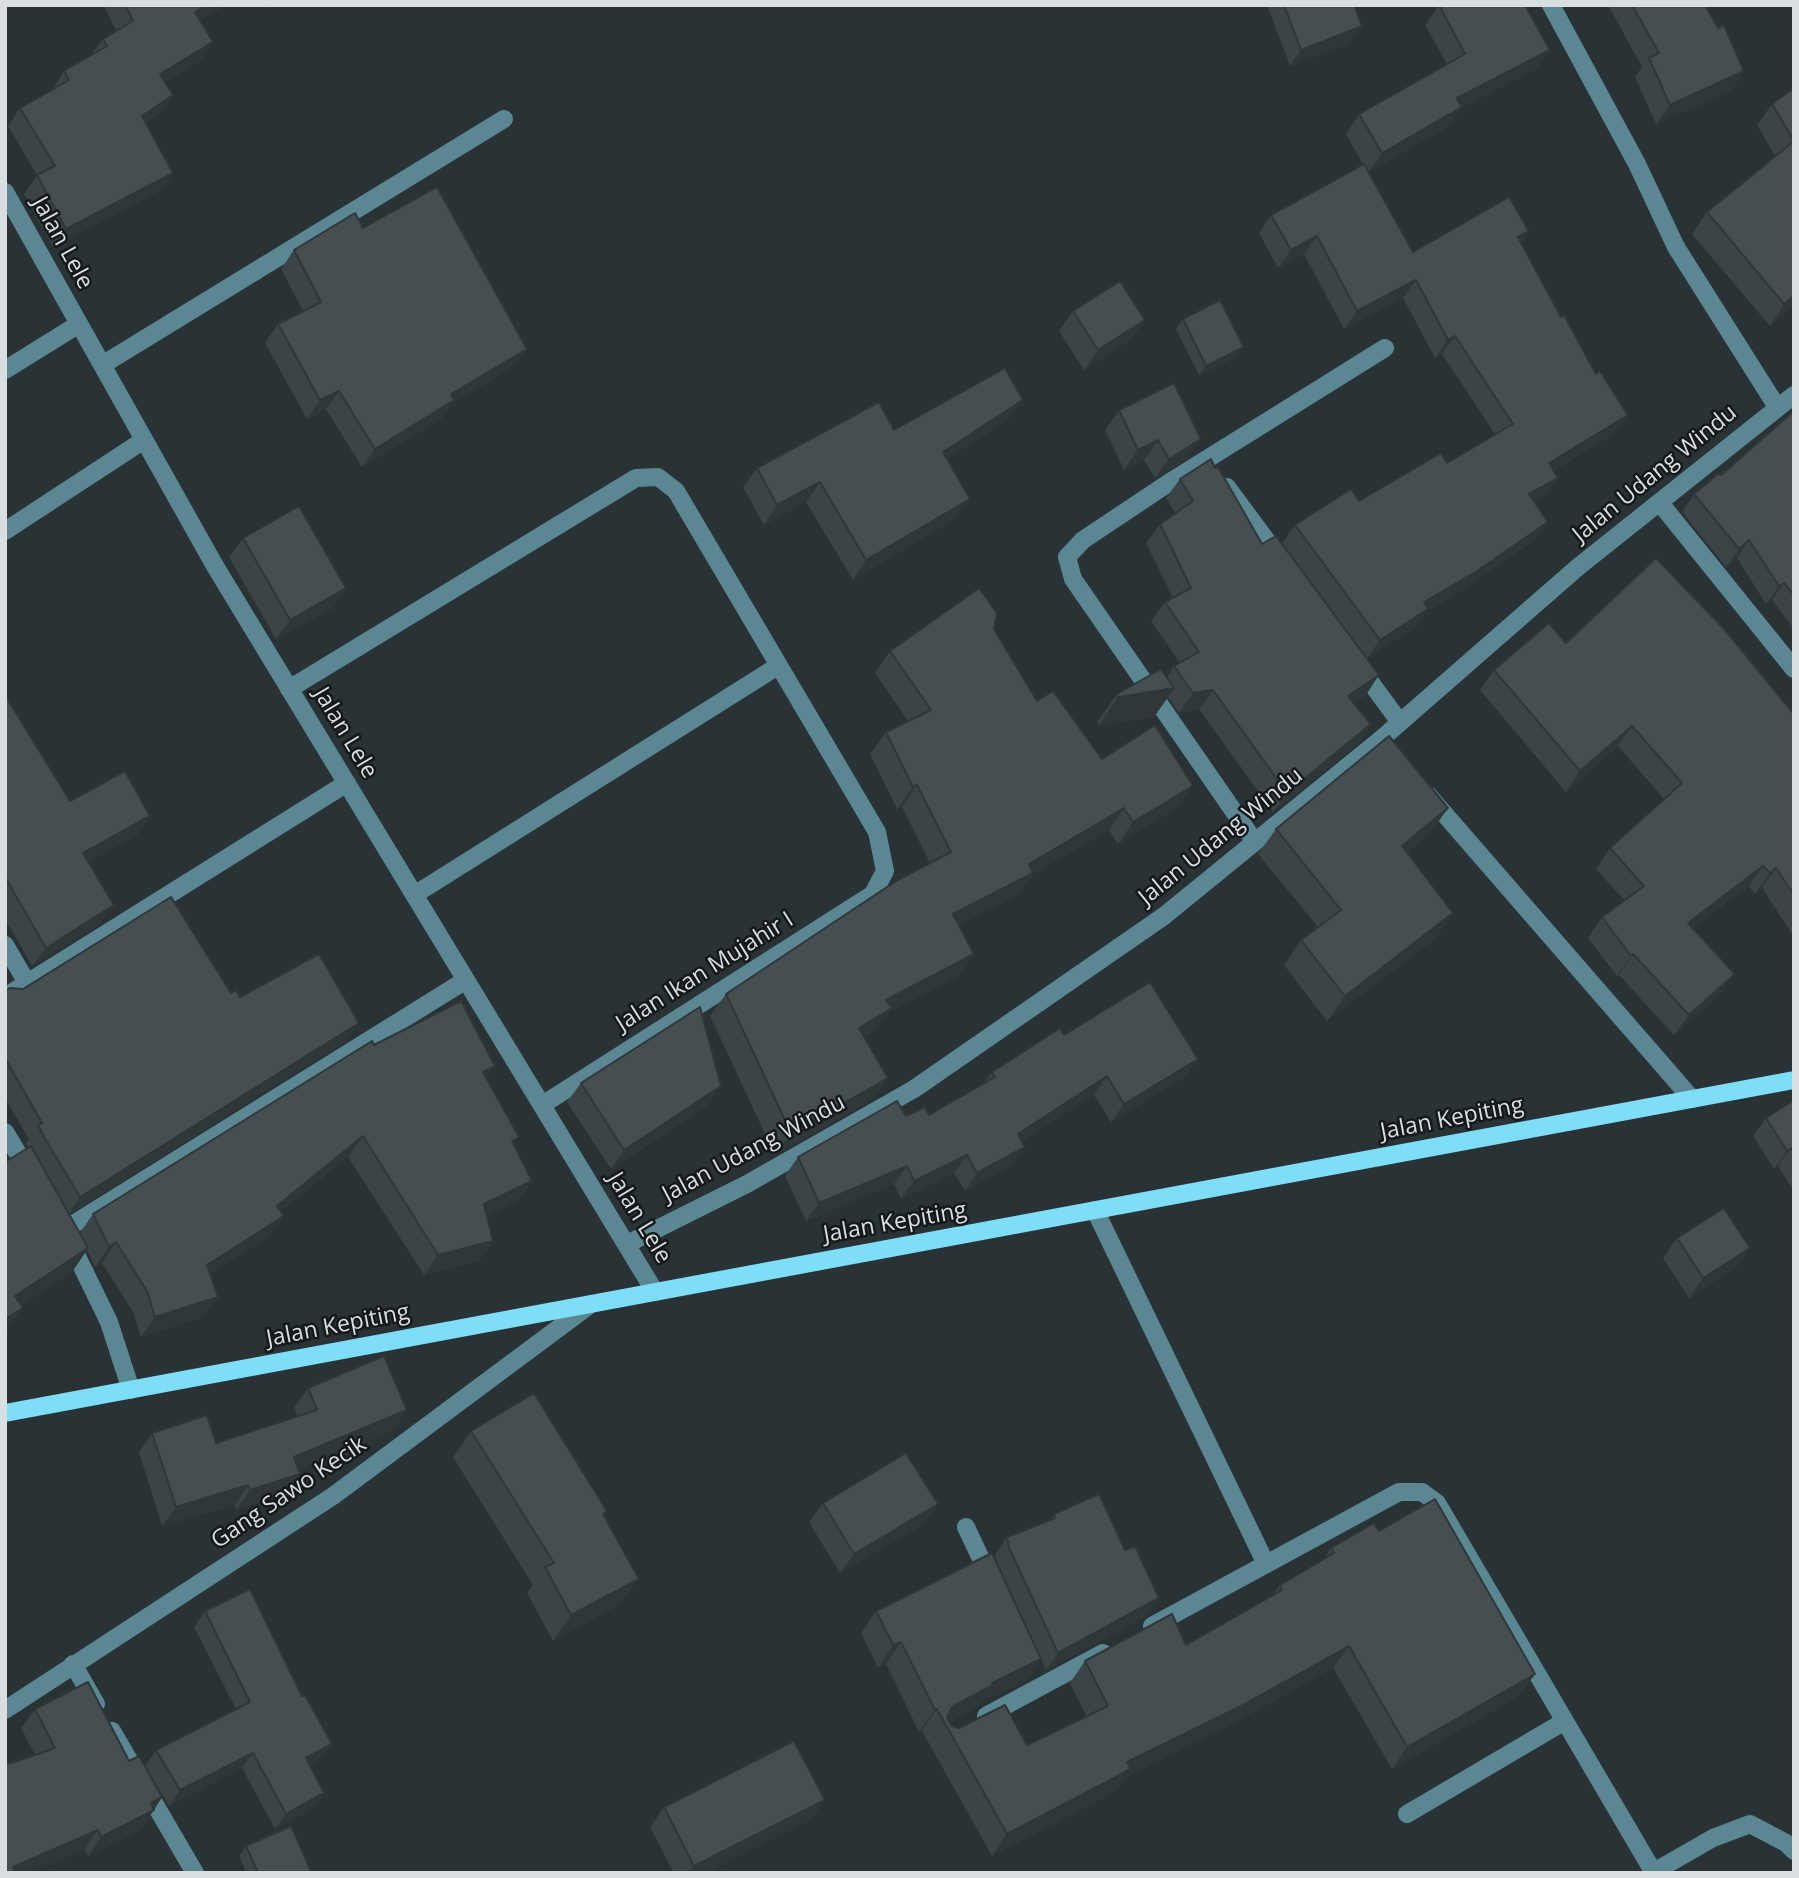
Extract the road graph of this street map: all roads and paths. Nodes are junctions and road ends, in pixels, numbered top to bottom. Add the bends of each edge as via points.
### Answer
1 (1551, 5) edge
2 (504, 119) dead end
3 (5, 192) edge
4 (79, 324) junction
5 (1385, 348) dead end
6 (102, 365) junction
7 (5, 370) edge
8 (1794, 395) edge
9 (1777, 407) junction
10 (144, 440) junction
11 (1213, 457) junction
12 (1660, 503) junction
13 (5, 531) edge
14 (1292, 576) edge
15 (1350, 654) edge
16 (778, 666) junction
17 (1794, 669) edge
18 (289, 689) junction
19 (1399, 721) junction
20 (1415, 781) edge
21 (347, 783) junction
22 (1255, 842) junction
23 (414, 895) junction
24 (5, 945) edge
25 (466, 979) junction
26 (27, 983) junction
27 (5, 997) edge
28 (1794, 1080) edge
29 (1692, 1099) junction
30 (542, 1105) junction
31 (5, 1132) edge
32 (38, 1186) edge
33 (1095, 1210) junction
34 (627, 1244) junction
35 (655, 1292) junction
36 (591, 1304) junction
37 (131, 1390) junction
38 (5, 1413) edge
39 (966, 1527) dead end
40 (1266, 1564) junction
41 (995, 1589) edge
42 (73, 1664) junction
43 (5, 1710) edge
44 (1565, 1721) junction
45 (967, 1726) edge
46 (1407, 1814) dead end
47 (1794, 1852) edge
48 (1653, 1872) edge
49 (195, 1873) edge

1 - 9 street via 1676,247
2 - 6 street
3 - 4 street, Jalan Lele
4 - 6 street, Jalan Lele
4 - 7 street
5 - 11 street
6 - 10 street, Jalan Lele
8 - 9 street, Jalan Udang Windu
9 - 12 street, Jalan Udang Windu
10 - 13 street
10 - 18 street, Jalan Lele
11 - 14 street via 1226,486
11 - 22 street via 1083,540 1067,557 1073,579
12 - 17 street
12 - 19 street, Jalan Udang Windu
15 - 19 street
16 - 18 street via 676,491 658,477 636,478
16 - 23 street
16 - 30 street, Jalan Ikan Mujahir I via 877,832 885,871 873,894
18 - 21 street, Jalan Lele
19 - 22 street, Jalan Udang Windu via 1384,745
20 - 29 street
21 - 23 street, Jalan Lele
21 - 26 street
22 - 34 street, Jalan Udang Windu via 1164,916 914,1088 747,1184
23 - 25 street, Jalan Lele
24 - 26 street
25 - 30 street, Jalan Lele
25 - 37 street via 61,1224 110,1322
26 - 27 street
28 - 29 main road, Jalan Kepiting
29 - 33 main road, Jalan Kepiting
30 - 34 street, Jalan Lele
31 - 32 street
33 - 35 main road, Jalan Kepiting
33 - 40 street
34 - 35 street, Jalan Lele
35 - 36 main road, Jalan Kepiting
36 - 37 main road, Jalan Kepiting
36 - 42 street, Gang Sawo Kecik via 333,1496
37 - 38 main road, Jalan Kepiting
39 - 41 street
40 - 44 street via 1399,1492 1422,1492 1437,1503
40 - 45 street via 1130,1639 1038,1681
42 - 43 street, Gang Sawo Kecik
42 - 49 street
44 - 46 street
44 - 48 street
47 - 48 street via 1750,1825 1713,1838

